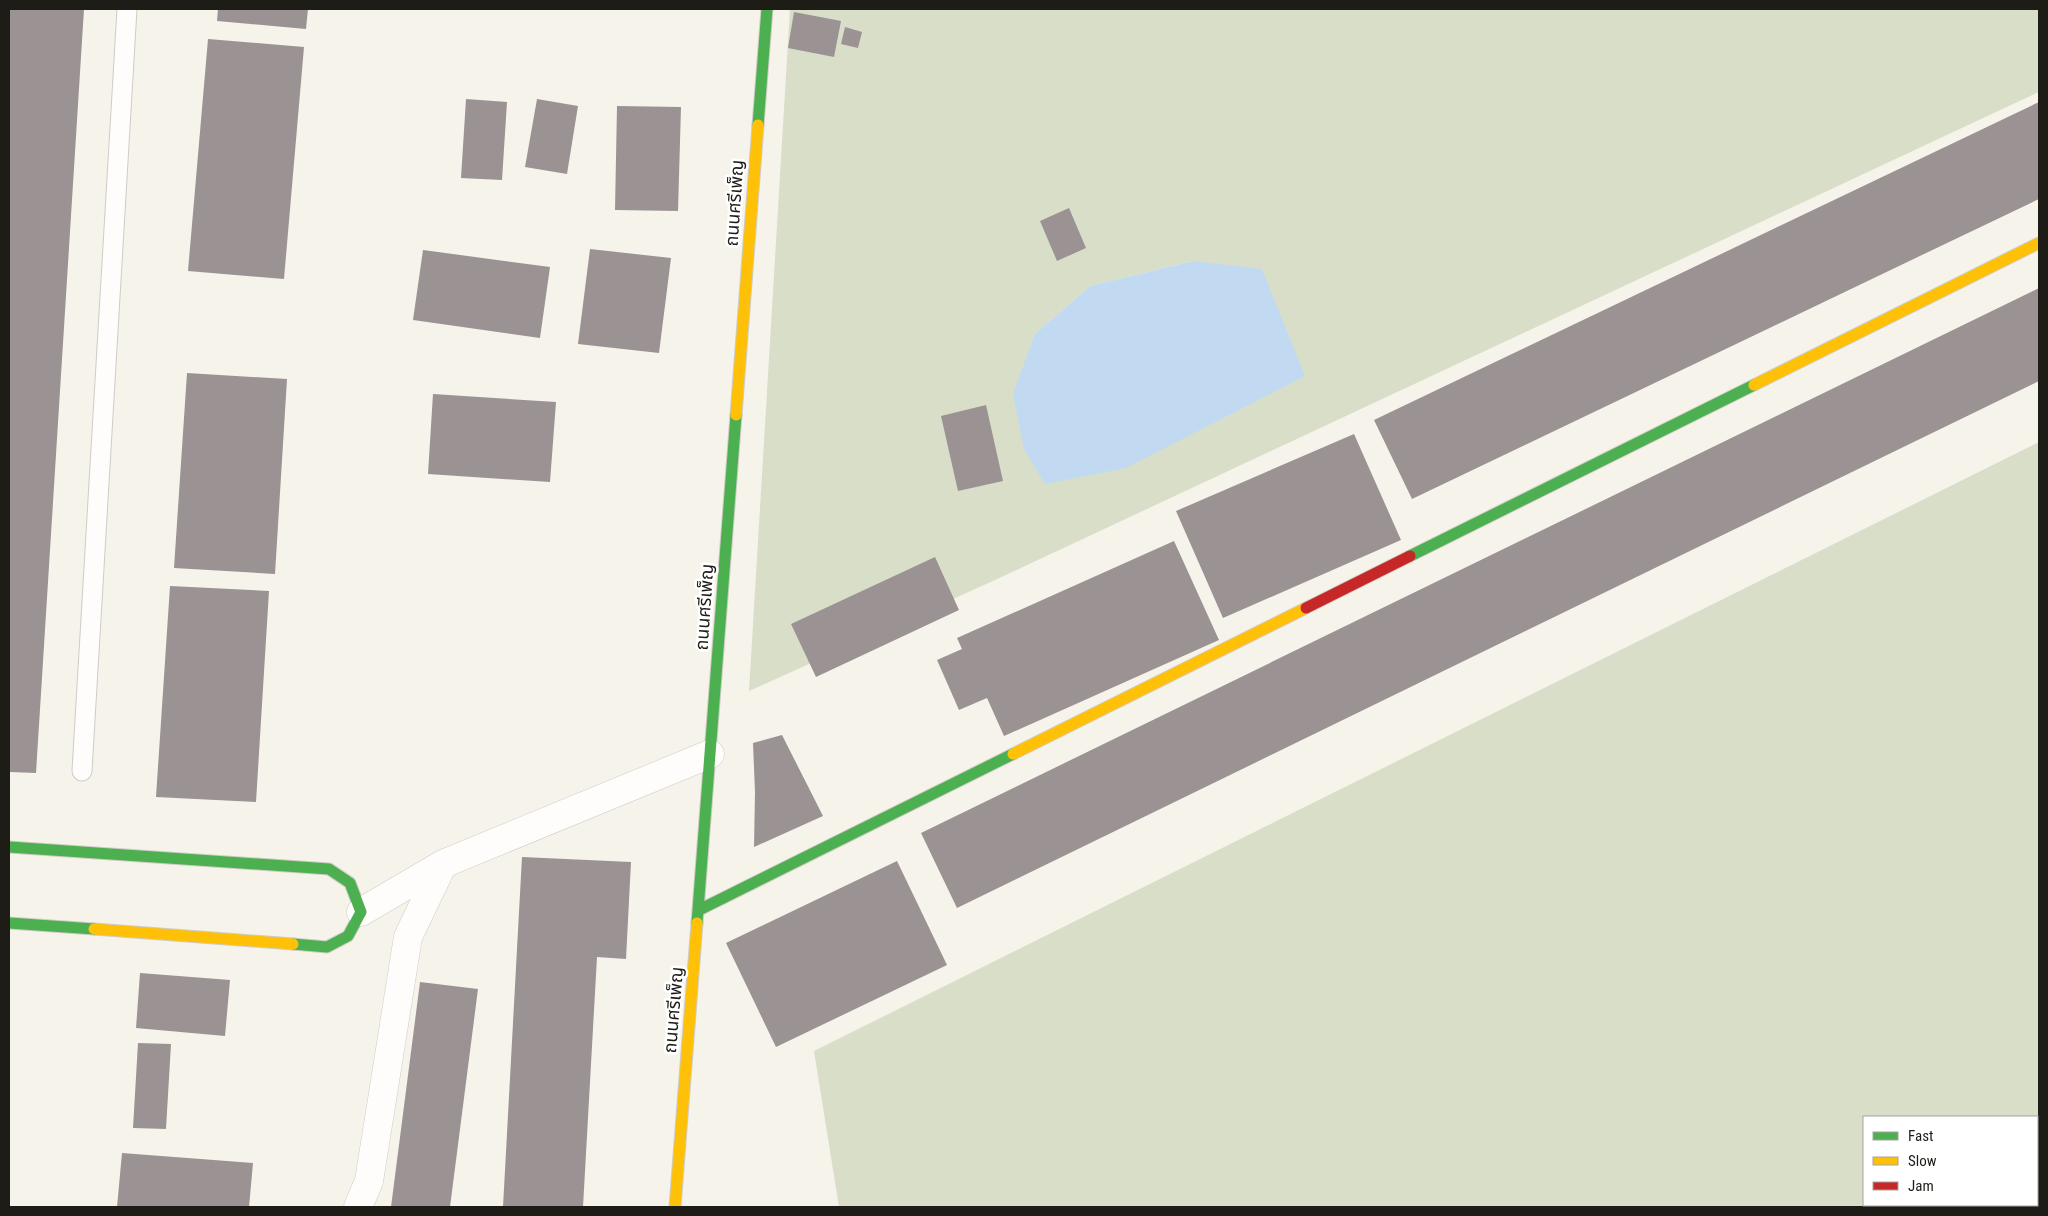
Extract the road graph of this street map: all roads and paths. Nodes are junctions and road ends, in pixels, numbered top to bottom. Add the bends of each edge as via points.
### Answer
1 (127, 9) edge
2 (767, 9) edge
3 (2039, 243) edge
4 (710, 754) junction
5 (82, 771) dead end
6 (9, 847) edge
7 (442, 864) junction
8 (699, 910) junction
9 (361, 912) junction
10 (9, 923) edge
11 (358, 1207) edge
12 (675, 1207) edge

1 - 5 lane
2 - 4 street, ถนนศรีเพ็ญ
3 - 8 street
4 - 7 street
4 - 8 street, ถนนศรีเพ็ญ
6 - 9 street via 328,869 350,883
7 - 9 street
7 - 11 street via 408,937 370,1181
8 - 12 street, ถนนศรีเพ็ญ
9 - 10 street via 348,936 326,947

